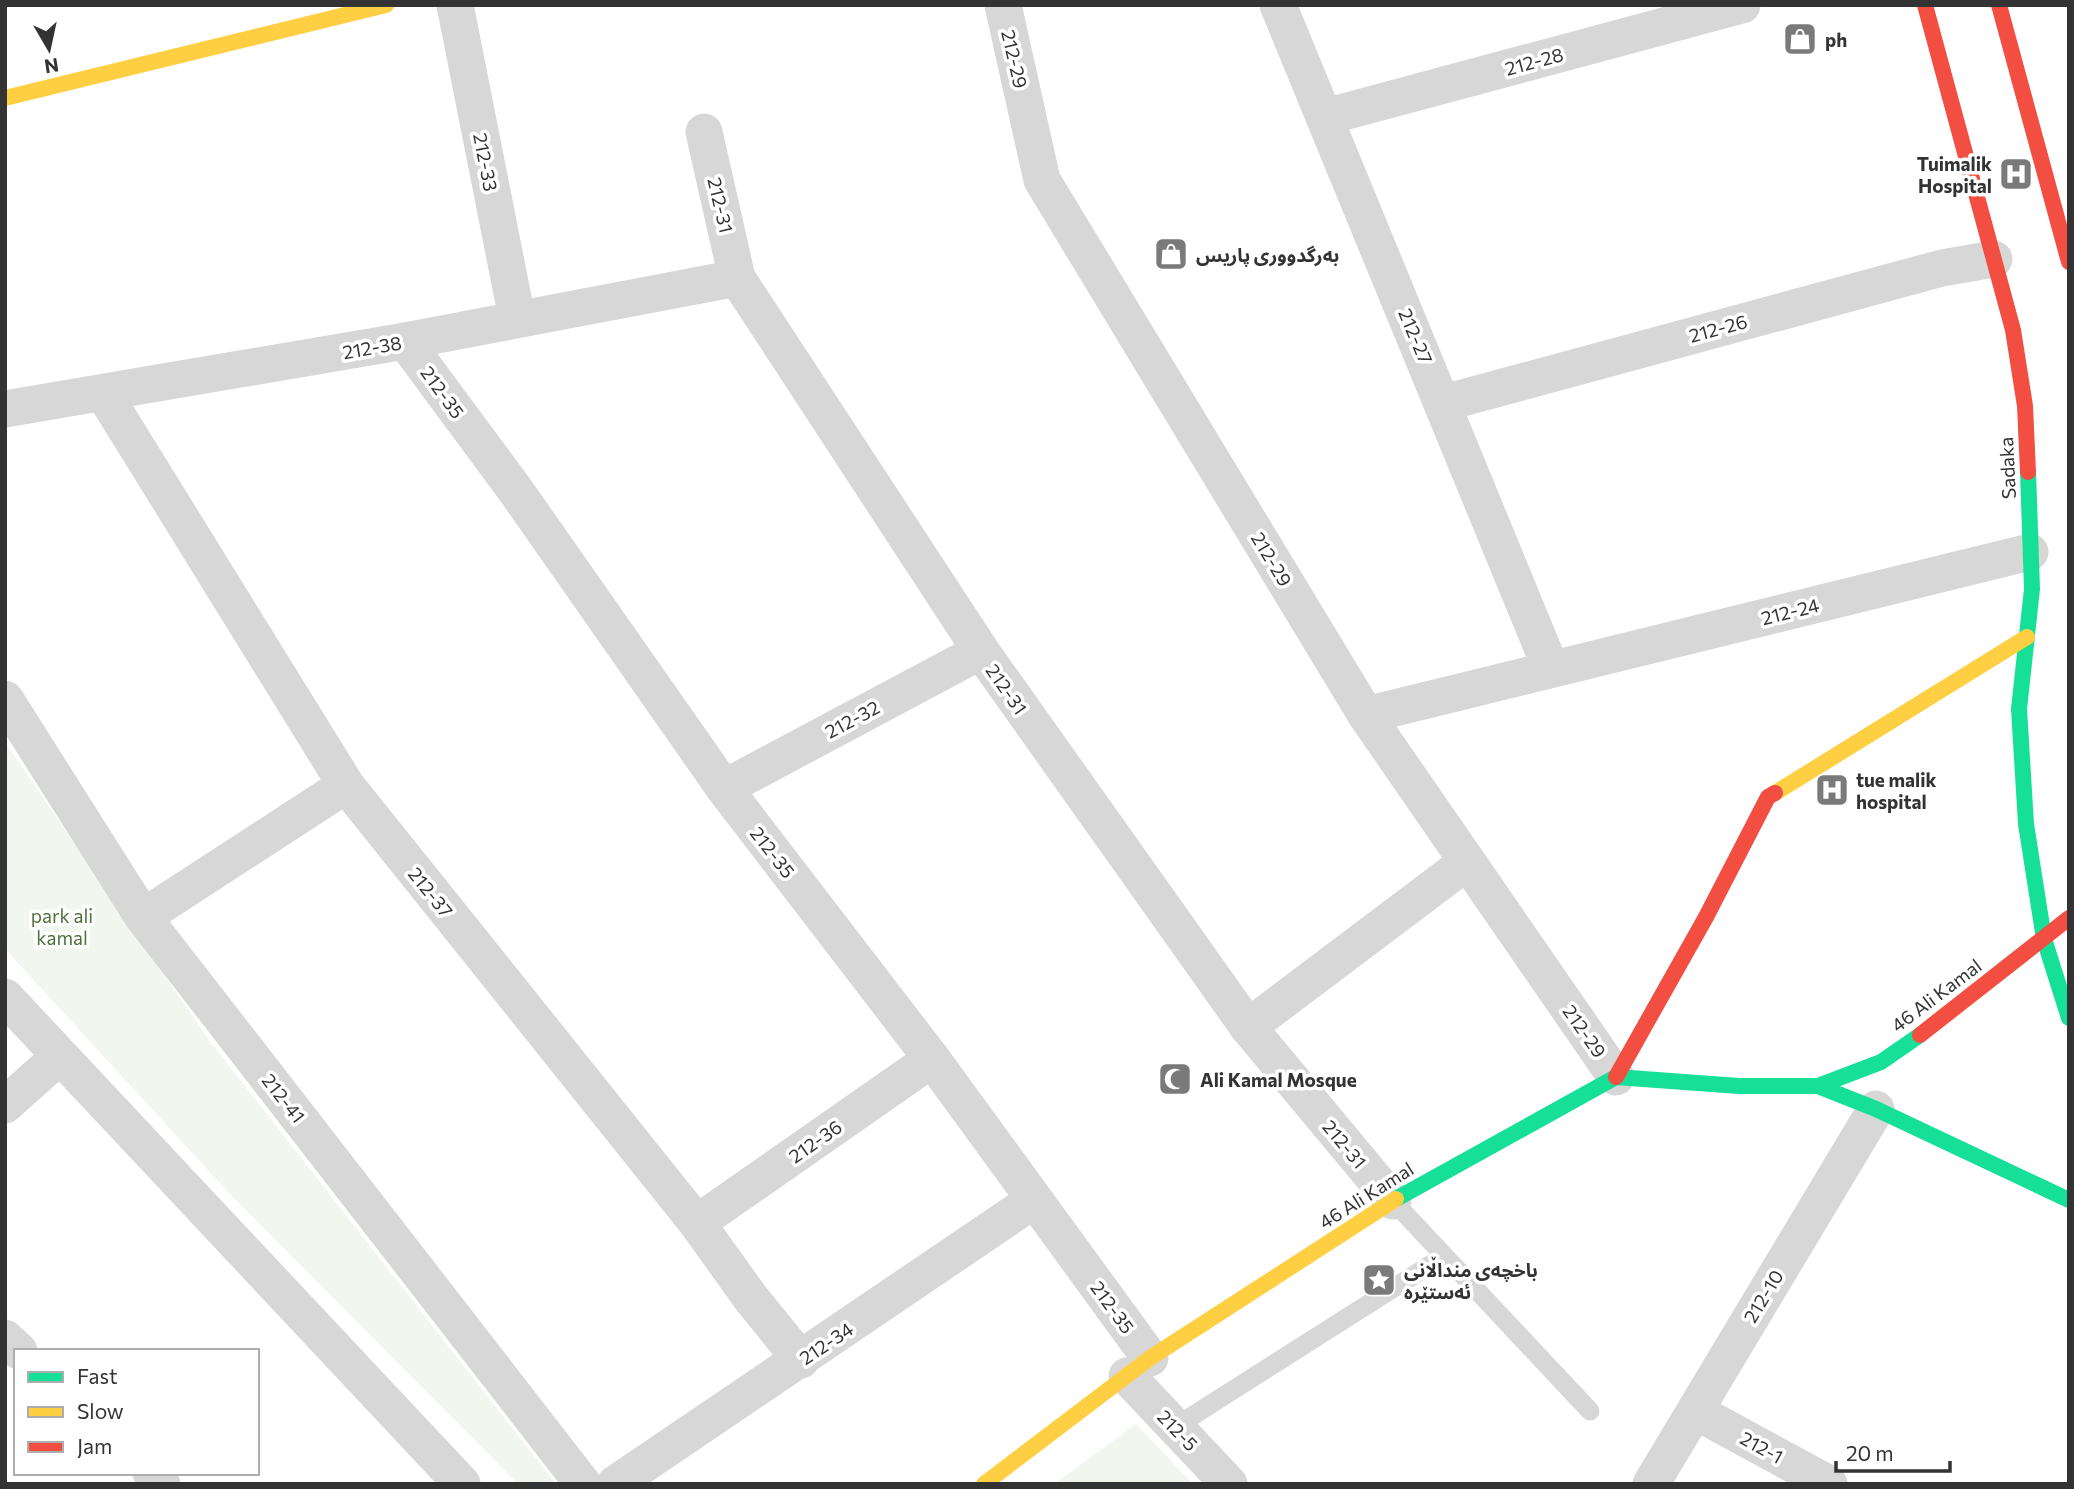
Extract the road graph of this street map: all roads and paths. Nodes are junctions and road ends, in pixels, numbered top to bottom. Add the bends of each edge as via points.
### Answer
1 (386, 5) edge
2 (455, 5) edge
3 (1003, 5) edge
4 (1278, 5) edge
5 (1742, 5) edge
6 (1925, 5) edge
7 (1999, 5) edge
8 (5, 98) edge
9 (1325, 117) junction
10 (704, 132) dead end
11 (1994, 259) junction
12 (2069, 262) edge
13 (737, 278) junction
14 (517, 318) junction
15 (405, 341) junction
16 (104, 394) junction
17 (1444, 403) junction
18 (5, 409) edge
19 (2030, 552) junction
20 (2027, 637) junction
21 (981, 651) junction
22 (1551, 669) junction
23 (5, 699) edge
24 (1366, 715) junction
25 (346, 786) junction
26 (724, 788) junction
27 (1467, 862) junction
28 (143, 917) junction
29 (2069, 918) edge
30 (2044, 939) junction
31 (5, 998) edge
32 (2069, 1018) edge
33 (1248, 1027) junction
34 (60, 1056) junction
35 (932, 1059) junction
36 (1616, 1077) junction
37 (1818, 1086) junction
38 (5, 1105) edge
39 (1876, 1109) junction
40 (1034, 1200) junction
41 (2069, 1200) edge
42 (1393, 1201) junction
43 (697, 1223) junction
44 (1444, 1256) junction
45 (801, 1360) junction
46 (1138, 1367) junction
47 (1695, 1411) junction
48 (1590, 1412) dead end
49 (1175, 1427) junction
50 (462, 1484) edge
51 (583, 1484) edge
52 (615, 1484) edge
53 (984, 1484) edge
54 (1229, 1484) edge
55 (1651, 1484) edge
56 (1829, 1484) edge

1 - 8 street
2 - 14 street, 212-33
3 - 24 street, 212-29 via 1042,180
4 - 9 street, 212-27
5 - 9 street, 212-28
6 - 11 street, Sadaka
7 - 12 street
9 - 17 street, 212-27
10 - 13 street, 212-31
11 - 17 street, 212-26 via 1942,268
11 - 19 street, Sadaka via 2013,330 2025,406
13 - 14 street, 212-38
13 - 21 street, 212-31
14 - 15 street, 212-38
15 - 16 street, 212-38
15 - 26 street, 212-35
16 - 18 street, 212-38
16 - 25 street, 212-37
17 - 22 street, 212-27
19 - 20 street, Sadaka
19 - 22 street, 212-24
20 - 30 street, Sadaka via 2019,709 2026,824
20 - 36 street via 1768,797
21 - 26 street, 212-32
21 - 33 street, 212-31
22 - 24 street, 212-24
23 - 28 street, 212-41
24 - 27 street, 212-29
25 - 28 street
25 - 43 street, 212-37
26 - 35 street, 212-35
27 - 33 street
27 - 36 street, 212-29
28 - 51 street, 212-41
29 - 30 street, 46 Ali Kamal
30 - 32 street, Sadaka
30 - 37 street, 46 Ali Kamal via 1881,1062
31 - 34 street
33 - 42 street, 212-31
34 - 38 street
34 - 50 street
35 - 40 street, 212-35
35 - 43 street, 212-36
36 - 37 street, 46 Ali Kamal via 1738,1086
36 - 42 street, 46 Ali Kamal
37 - 39 street, 46 Ali Kamal
39 - 41 street, 46 Ali Kamal
39 - 47 street, 212-10
40 - 45 street, 212-34
40 - 46 street, 212-35
42 - 44 lane
42 - 46 street, 46 Ali Kamal
43 - 45 street, 212-37
44 - 48 lane
44 - 49 lane
45 - 52 street, 212-34
46 - 49 street, 212-5
46 - 53 street, 46 Ali Kamal
47 - 55 street, 212-10
47 - 56 street, 212-1
49 - 54 street, 212-5

